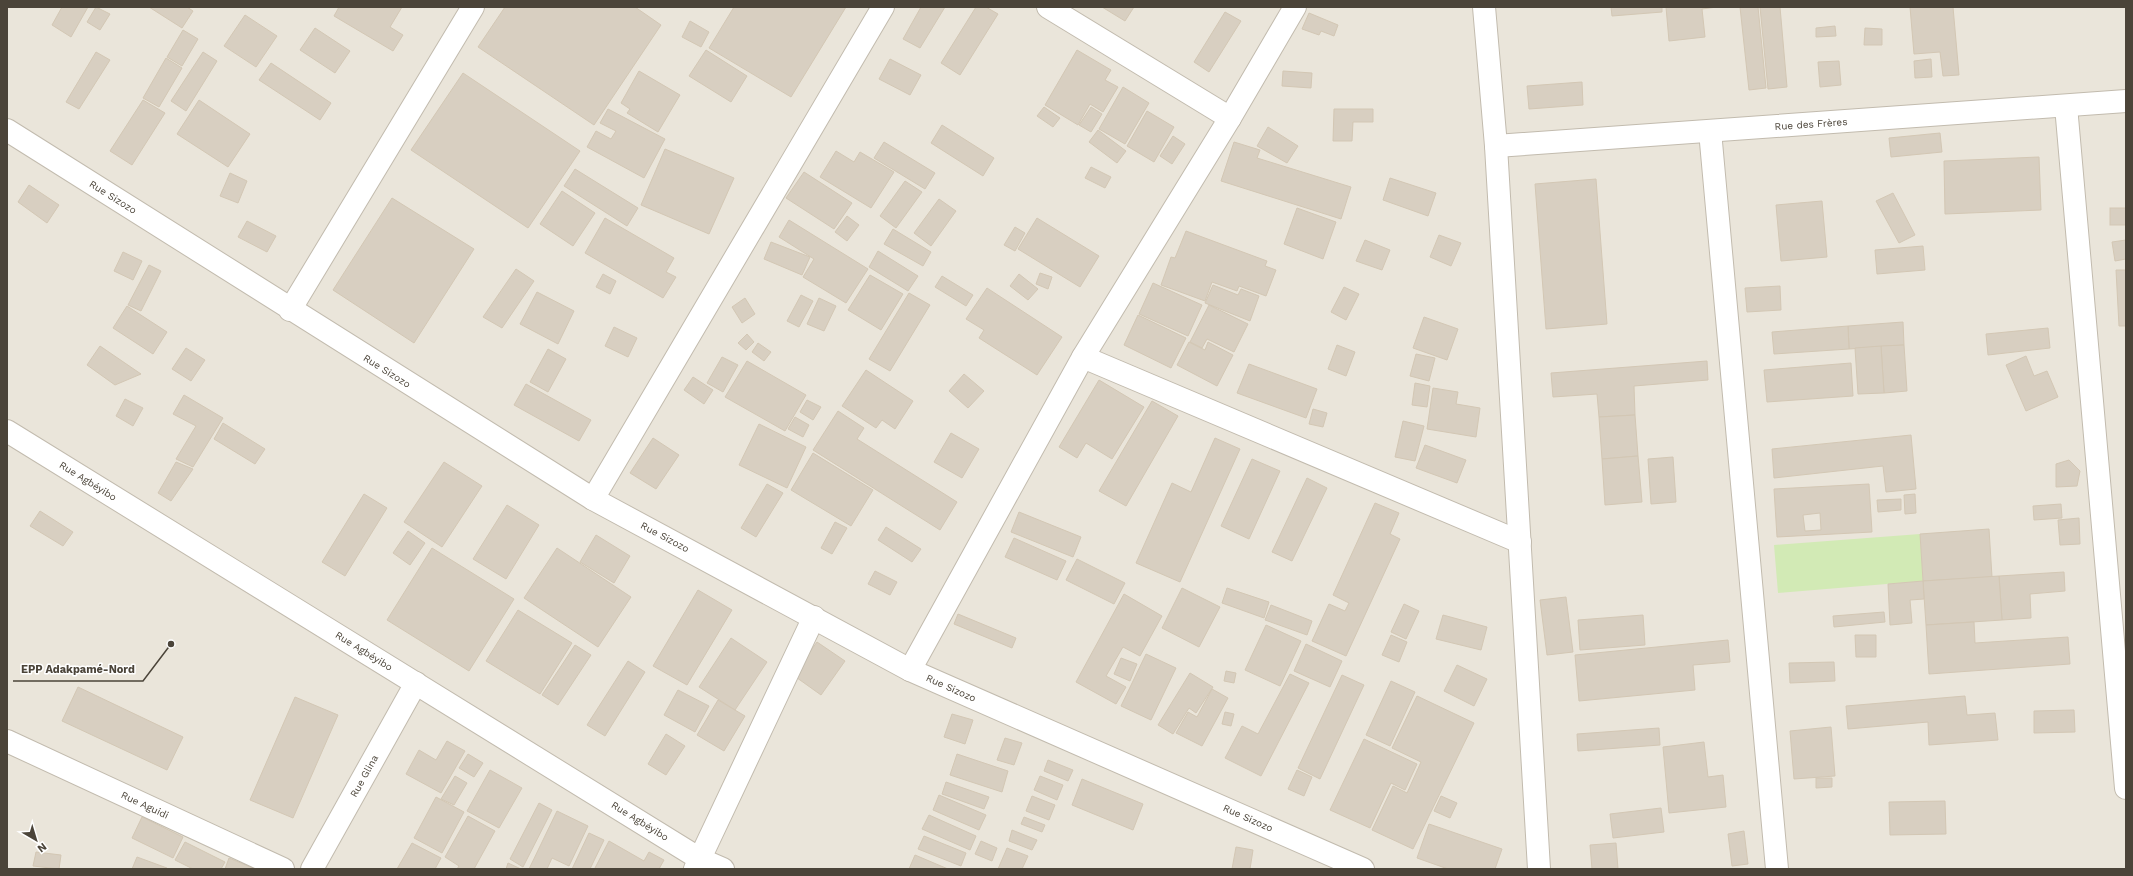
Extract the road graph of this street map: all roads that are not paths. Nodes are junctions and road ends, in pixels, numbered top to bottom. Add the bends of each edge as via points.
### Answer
1 (883, 7) edge
2 (1048, 7) edge
3 (1295, 7) edge
4 (1484, 7) edge
5 (464, 10) edge
6 (2126, 101) edge
7 (2066, 106) junction
8 (1230, 118) junction
9 (7, 130) edge
10 (1710, 131) junction
11 (1496, 146) junction
12 (290, 310) junction
13 (1083, 357) junction
14 (7, 431) edge
15 (593, 499) junction
16 (1520, 542) junction
17 (814, 617) junction
18 (910, 670) junction
19 (416, 683) junction
20 (7, 740) edge
21 (2126, 788) edge
22 (698, 864) edge
23 (283, 869) edge
24 (312, 869) edge
25 (723, 869) edge
26 (1363, 869) edge
27 (1539, 869) edge
28 (1777, 869) edge

1 - 15 street
2 - 8 street
3 - 8 street
4 - 11 street
5 - 12 street
6 - 7 street, Rue des Frères
7 - 10 street, Rue des Frères
7 - 21 street
8 - 13 street
9 - 12 street, Rue Sizozo
10 - 11 street, Rue des Frères
10 - 28 street
11 - 16 street
12 - 15 street, Rue Sizozo
13 - 16 street
13 - 18 street
14 - 19 street, Rue Agbéyibo
15 - 17 street, Rue Sizozo
16 - 27 street
17 - 18 street, Rue Sizozo
17 - 22 street
18 - 26 street, Rue Sizozo
19 - 22 street, Rue Agbéyibo
19 - 24 street, Rue Glina
20 - 23 street, Rue Aguidi
22 - 25 street, Rue Agbéyibo

